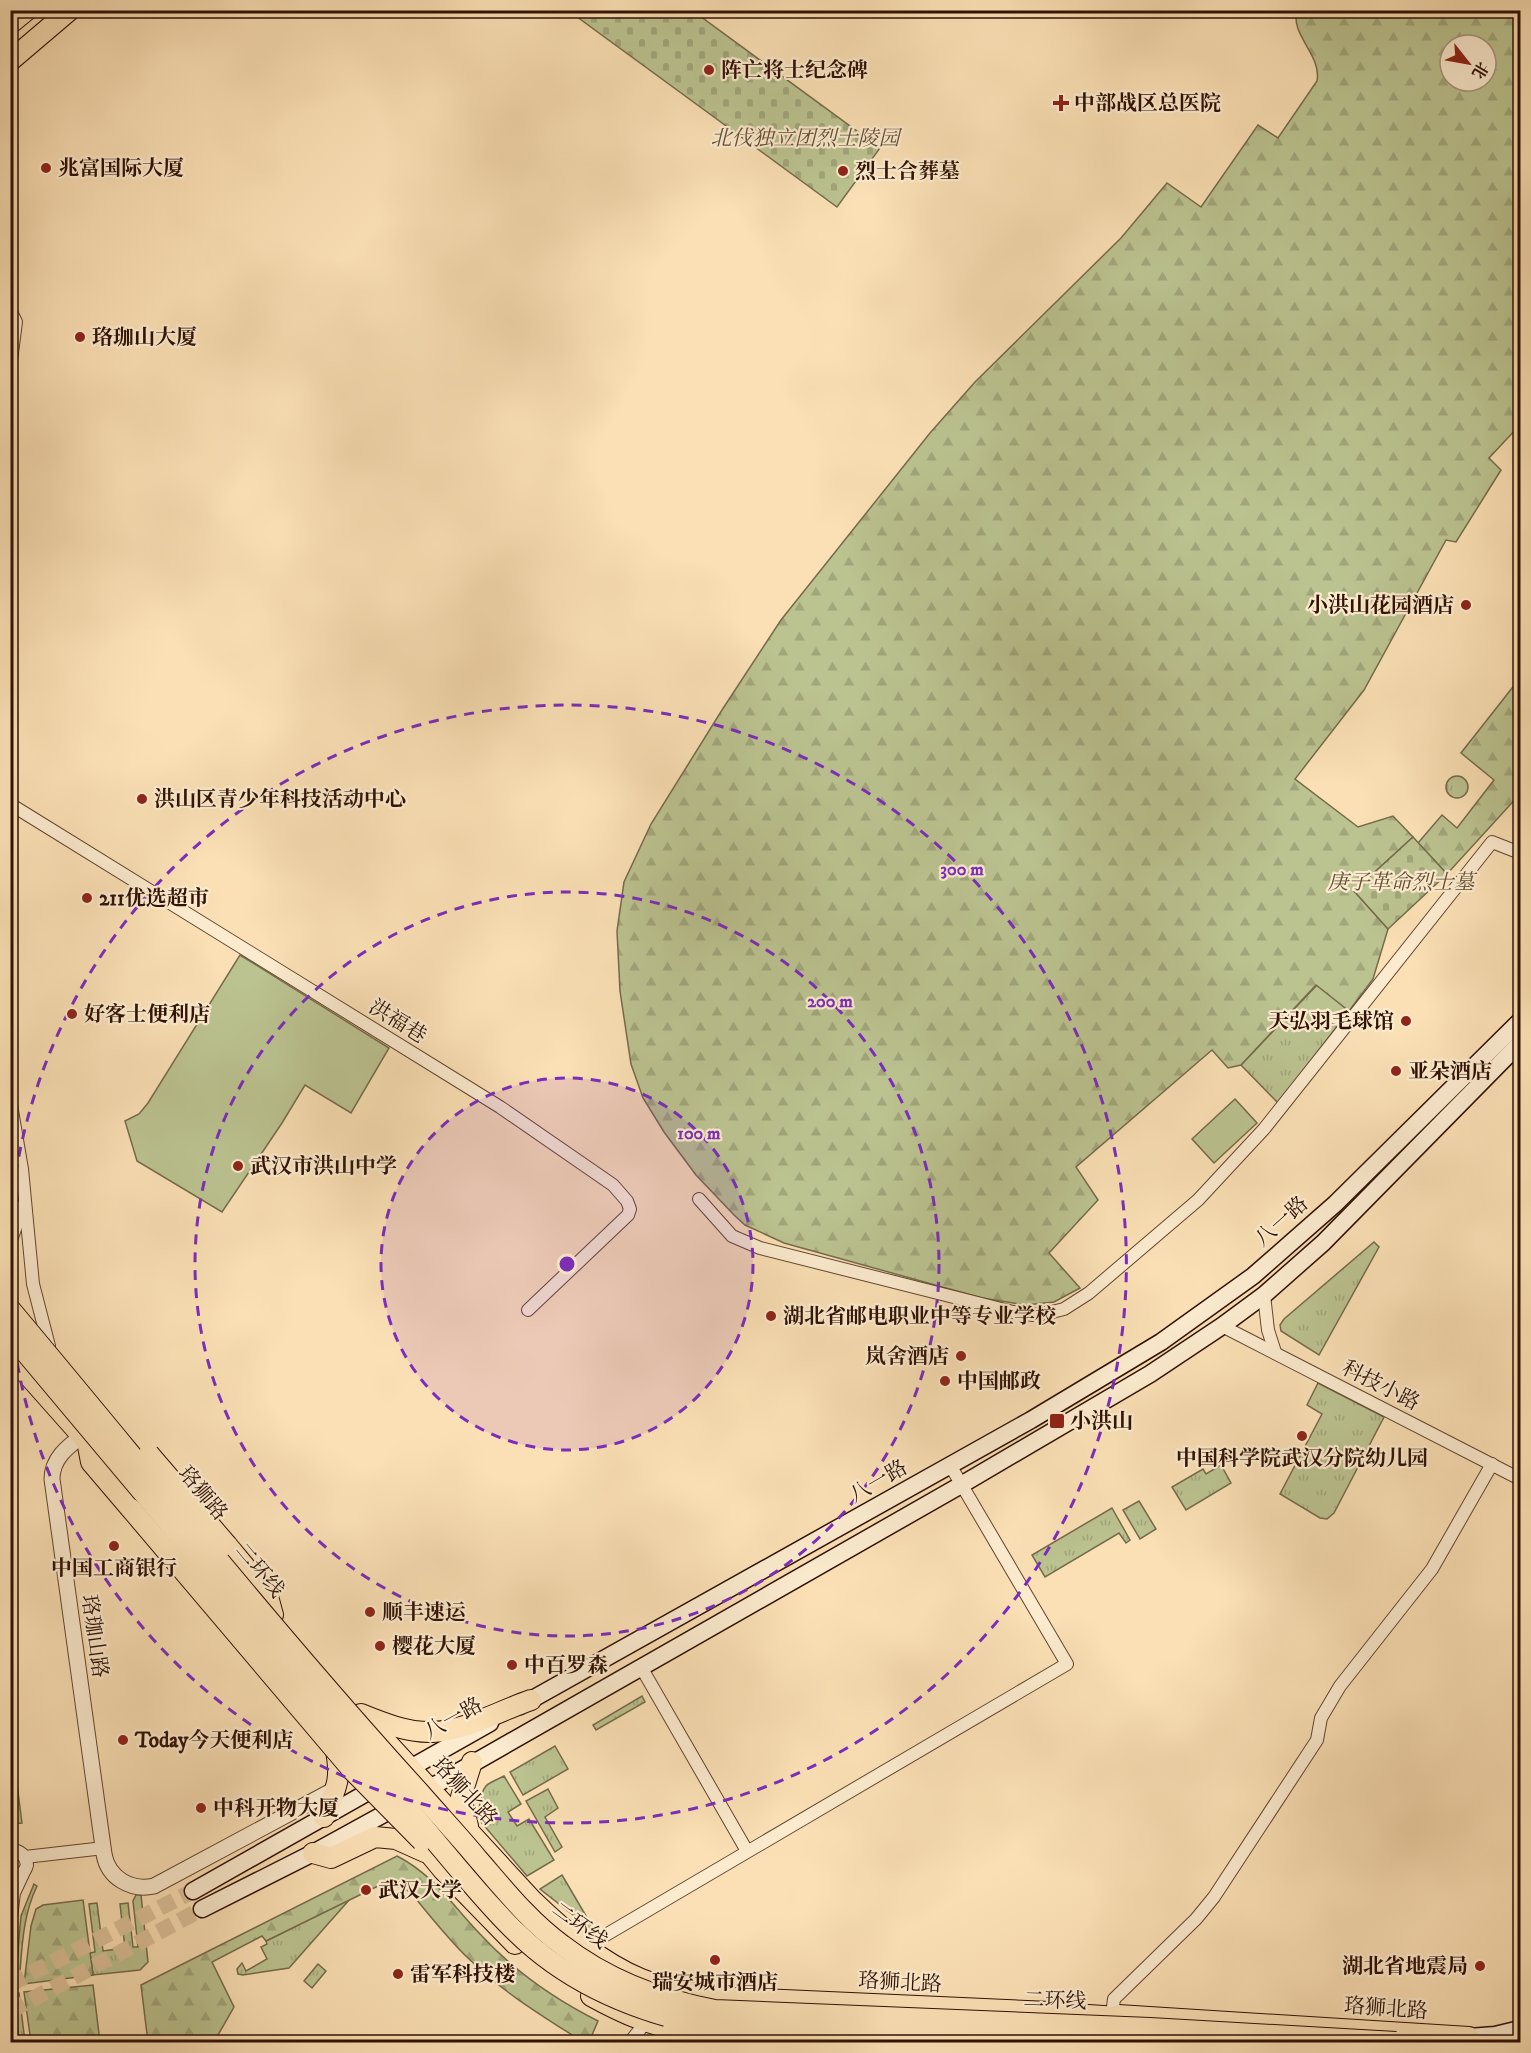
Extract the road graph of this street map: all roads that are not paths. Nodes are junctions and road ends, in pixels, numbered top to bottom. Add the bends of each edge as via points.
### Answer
1 (27, 10) edge
2 (70, 10) edge
3 (10, 24) edge
4 (10, 61) edge
5 (10, 310) edge
6 (10, 368) edge
7 (10, 804) edge
8 (1521, 853) edge
9 (1521, 1021) edge
10 (1521, 1043) edge
11 (10, 1099) edge
12 (699, 1199) dead end
13 (26, 1200) junction
14 (10, 1243) edge
15 (1264, 1295) junction
16 (10, 1299) edge
17 (10, 1309) edge
18 (528, 1310) dead end
19 (1222, 1326) junction
20 (10, 1334) edge
21 (49, 1346) junction
22 (1275, 1353) junction
23 (10, 1354) edge
24 (85, 1438) junction
25 (1492, 1464) junction
26 (950, 1465) junction
27 (1521, 1479) edge
28 (962, 1485) junction
29 (273, 1615) junction
30 (641, 1667) junction
31 (531, 1700) junction
32 (361, 1714) junction
33 (333, 1738) junction
34 (472, 1762) junction
35 (411, 1767) junction
36 (429, 1787) junction
37 (337, 1788) junction
38 (376, 1788) junction
39 (393, 1809) junction
40 (324, 1817) junction
41 (470, 1832) junction
42 (10, 1850) edge
43 (104, 1851) junction
44 (747, 1851) junction
45 (313, 1853) junction
46 (430, 1854) junction
47 (457, 1867) junction
48 (18, 1874) edge
49 (193, 1891) tunnel mouth
50 (202, 1909) tunnel mouth
51 (10, 1926) edge
52 (589, 1948) junction
53 (625, 2002) junction
54 (848, 2003) junction
55 (1058, 2013) junction
56 (1112, 2014) junction
57 (1521, 2029) edge
58 (656, 2031) edge
59 (1353, 2040) junction
60 (1468, 2040) edge
61 (630, 2043) edge
62 (714, 2043) edge
63 (803, 2043) edge
64 (849, 2043) edge
65 (1116, 2043) edge
66 (1396, 2043) edge

1 - 3 main road
2 - 4 main road
5 - 6 street via 16,322
7 - 18 street, 洪福巷 via 501,1107 618,1190 627,1201 628,1215
8 - 12 street via 1492,842 1264,1129 1227,1170 1198,1200 1089,1293 1064,1309 1033,1315 1013,1312 760,1248 732,1236
9 - 26 main road, 八一路 via 1335,1204 1253,1276 1102,1379
10 - 15 main road, 八一路 via 1350,1217
11 - 13 street
13 - 14 street
13 - 21 street via 33,1284
15 - 19 main road, 八一路
15 - 22 street
16 - 21 main road, 珞狮路
16 - 29 main road, bridge via 20,1304 267,1593
17 - 59 main road, 二环线, bridge via 345,1710 513,1900 544,1932 581,1959 650,1993 715,2010
19 - 22 street, 科技小路
19 - 28 main road, 八一路 via 1150,1374
20 - 47 main road, 二环线, bridge
21 - 29 main road, 珞狮路
22 - 25 street, 科技小路
23 - 24 main road
24 - 33 main road
24 - 43 street, 珞珈山路 via 58,1458 52,1479
24 - 47 main road, bridge via 91,1462 353,1771 433,1852
25 - 27 street, 科技小路
25 - 56 street via 1432,1569 1340,1686 1321,1718 1317,1740 1221,1888 1196,1919 1114,1999
26 - 28 street
26 - 31 main road, 八一路
28 - 30 main road, 八一路
28 - 44 street via 1067,1664
29 - 32 main road, 珞狮路
30 - 34 main road, 八一路
30 - 44 street
31 - 32 main road via 475,1722 433,1732 389,1725
31 - 35 main road, 八一路
32 - 35 main road, 珞狮路
33 - 37 main road via 339,1766
33 - 38 main road
34 - 36 main road, 八一路
34 - 41 main road via 461,1797
35 - 36 main road, 珞狮北路
35 - 38 main road, 八一路
36 - 39 main road, 八一路
36 - 41 main road, 珞狮北路
37 - 40 main road
37 - 43 street via 154,1886 135,1887 121,1881 109,1868
38 - 39 main road
38 - 40 main road, 八一路
39 - 45 main road, 八一路
39 - 46 main road
40 - 49 main road, 八一路
41 - 52 main road, 珞狮北路 via 531,1900
42 - 48 street via 20,1852
43 - 48 street
44 - 52 street
45 - 46 main road via 331,1858 375,1837 396,1839
45 - 50 main road, 八一路
46 - 58 main road via 491,1921 546,1969
47 - 53 main road, 二环线, bridge via 516,1932 554,1964 581,1982
48 - 51 street
52 - 54 main road, 珞狮北路 via 642,1980 669,1988 719,1997
53 - 62 main road, bridge via 638,2015
53 - 65 main road, 二环线, bridge via 712,2027
54 - 55 main road, 珞狮北路
54 - 64 main road
55 - 56 main road, 珞狮北路
55 - 59 main road, bridge via 1277,2026
56 - 60 main road, 珞狮北路
57 - 60 main road
58 - 61 street
58 - 63 main road
59 - 66 main road, 二环线, bridge

